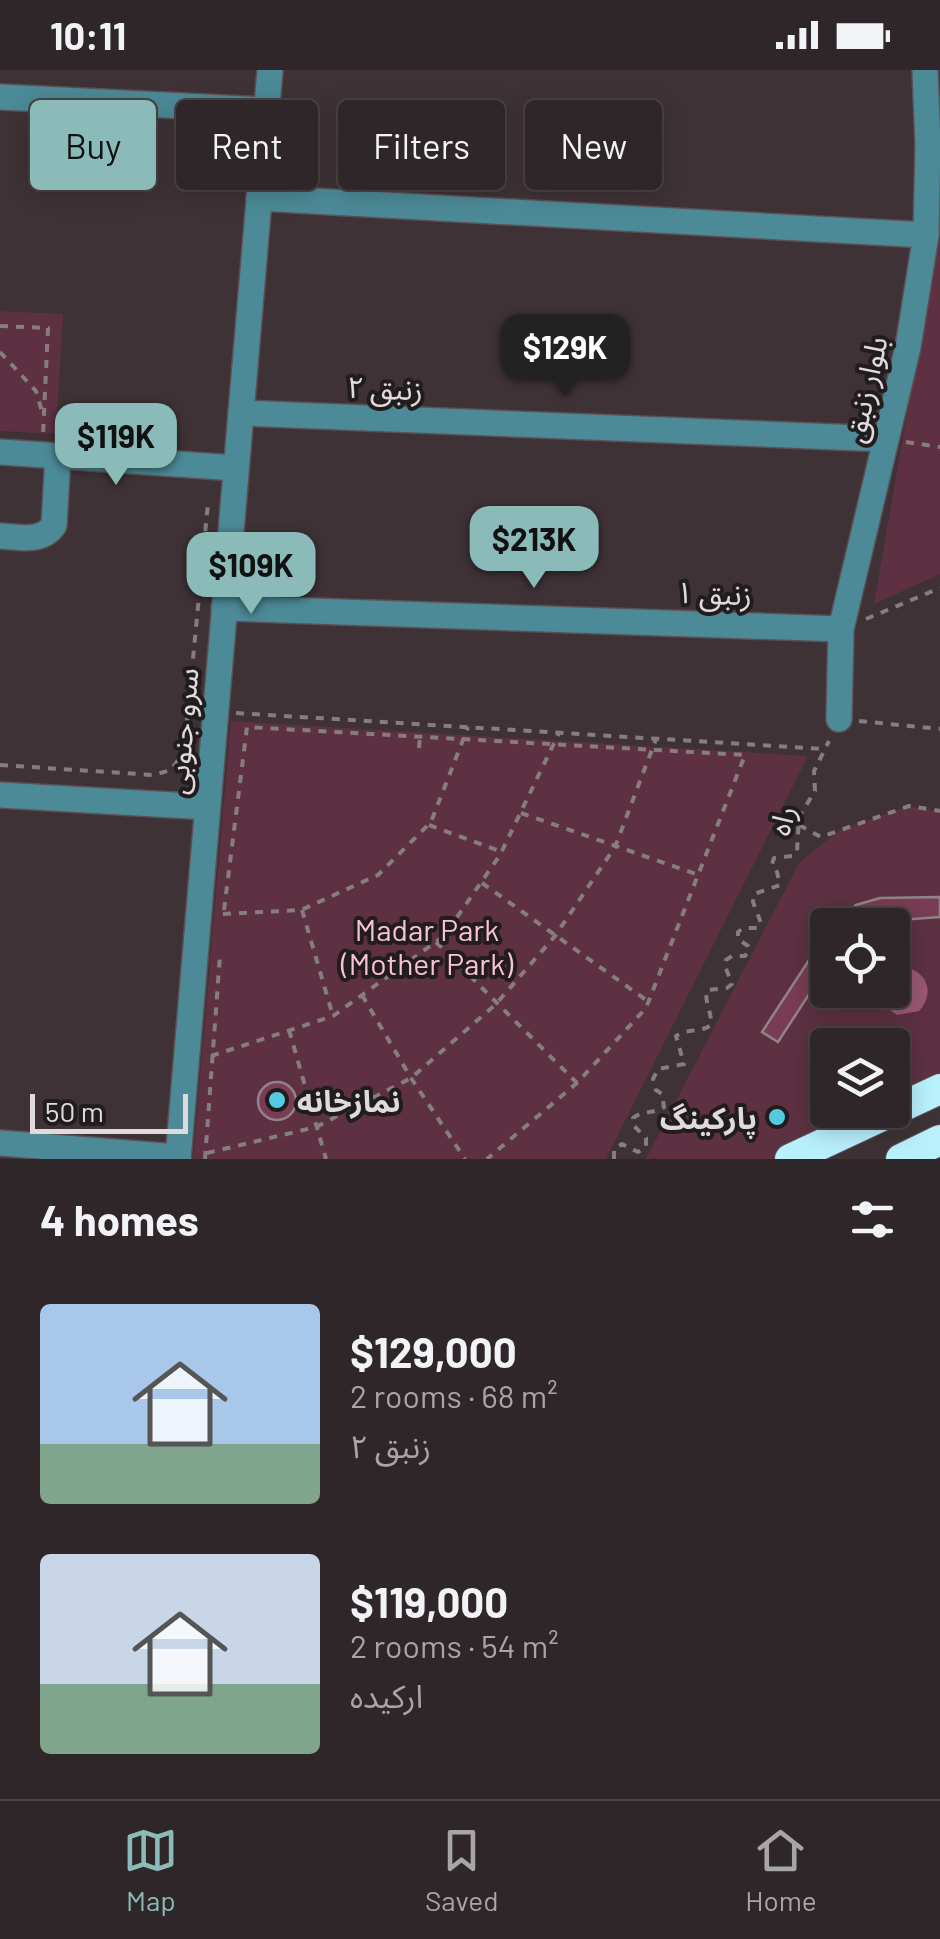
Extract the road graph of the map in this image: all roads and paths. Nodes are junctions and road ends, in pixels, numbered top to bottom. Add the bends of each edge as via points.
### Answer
1 (270, 70) edge
2 (925, 70) edge
3 (0, 96) edge
4 (267, 100) edge
5 (176, 105) edge
6 (260, 190) edge
7 (259, 198) junction
8 (926, 235) junction
9 (0, 326) edge
10 (0, 352) edge
11 (241, 413) junction
12 (44, 418) junction
13 (886, 439) junction
14 (940, 447) edge
15 (0, 452) edge
16 (50, 455) junction
17 (224, 467) junction
18 (0, 536) edge
19 (940, 588) edge
20 (224, 608) junction
21 (841, 629) junction
22 (216, 712) junction
23 (839, 719) joint
24 (468, 727) junction
25 (940, 729) edge
26 (560, 733) junction
27 (420, 736) junction
28 (466, 738) junction
29 (656, 739) junction
30 (555, 744) junction
31 (748, 744) junction
32 (419, 748) dead end
33 (651, 749) junction
34 (745, 755) junction
35 (0, 765) edge
36 (0, 795) edge
37 (208, 807) junction
38 (940, 811) edge
39 (521, 813) junction
40 (798, 824) junction
41 (429, 825) junction
42 (615, 848) junction
43 (502, 852) junction
44 (696, 874) junction
45 (481, 882) junction
46 (302, 910) junction
47 (211, 913) junction
48 (555, 936) junction
49 (436, 942) junction
50 (221, 950) dead end
51 (362, 995) junction
52 (648, 1002) junction
53 (496, 1004) junction
54 (333, 1016) junction
55 (289, 1030) junction
56 (212, 1056) junction
57 (186, 1060) junction
58 (410, 1078) junction
59 (577, 1083) junction
60 (940, 1089) edge
61 (316, 1126) junction
62 (940, 1140) edge
63 (0, 1143) edge
64 (205, 1156) edge
65 (178, 1158) edge
66 (326, 1159) edge
67 (465, 1159) edge
68 (487, 1159) edge
69 (614, 1159) edge
70 (790, 1159) edge
71 (902, 1159) edge

1 - 4 street, سرو جنوبی
2 - 8 street, بلوار زنبق
3 - 5 street
6 - 7 street, سرو جنوبی
7 - 8 street
7 - 11 street, سرو جنوبی
8 - 13 street, بلوار زنبق
9 - 12 path via 48,328
10 - 12 path via 36,391
11 - 13 street, زنبق ۲
11 - 17 street, سرو جنوبی
12 - 16 path
13 - 14 path
13 - 21 street, بلوار زنبق
15 - 16 street
16 - 17 street
16 - 18 street via 50,532 38,538
17 - 20 street, سرو جنوبی
17 - 35 path via 184,752 171,770 153,775
19 - 21 path
20 - 21 street, زنبق ۱
20 - 22 street, سرو جنوبی
21 - 23 street, بلوار زنبق
22 - 24 path
22 - 37 street, سرو جنوبی
23 - 25 path
24 - 26 path
24 - 28 path
26 - 29 path
26 - 30 path
27 - 28 path
27 - 32 path
27 - 47 path via 247,727
28 - 30 path
28 - 41 path
29 - 31 path
29 - 33 path
30 - 33 path
30 - 39 path
31 - 34 path
31 - 40 path, راه via 825,749
33 - 34 path
33 - 42 path
34 - 44 path
36 - 37 street
37 - 47 street, سرو جنوبی
38 - 40 path via 909,806 821,837
39 - 42 path
39 - 43 path
40 - 69 path, راه via 798,852 772,864 780,885 754,894 761,923 738,932 749,951 726,960 732,984 707,990 712,1025 676,1036 684,1064 658,1069 653,1079 664,1107 633,1118 646,1147 638,1152 622,1144 614,1148
41 - 43 path
41 - 46 path via 378,875
42 - 44 path
42 - 48 path
43 - 45 path
44 - 52 path
45 - 48 path
45 - 49 path
46 - 47 path
46 - 54 path
47 - 57 street, سرو جنوبی
48 - 52 path
48 - 53 path
49 - 51 path
49 - 53 path
50 - 56 path
51 - 54 path
51 - 58 path
52 - 59 path
53 - 58 path
53 - 59 path
54 - 55 path
55 - 56 path
55 - 61 path
56 - 57 path
56 - 64 path
57 - 65 street, سرو جنوبی
58 - 61 path
58 - 67 path
59 - 68 path
60 - 70 highway
61 - 64 path
61 - 66 path
62 - 71 highway
63 - 65 street
64 - 65 path

